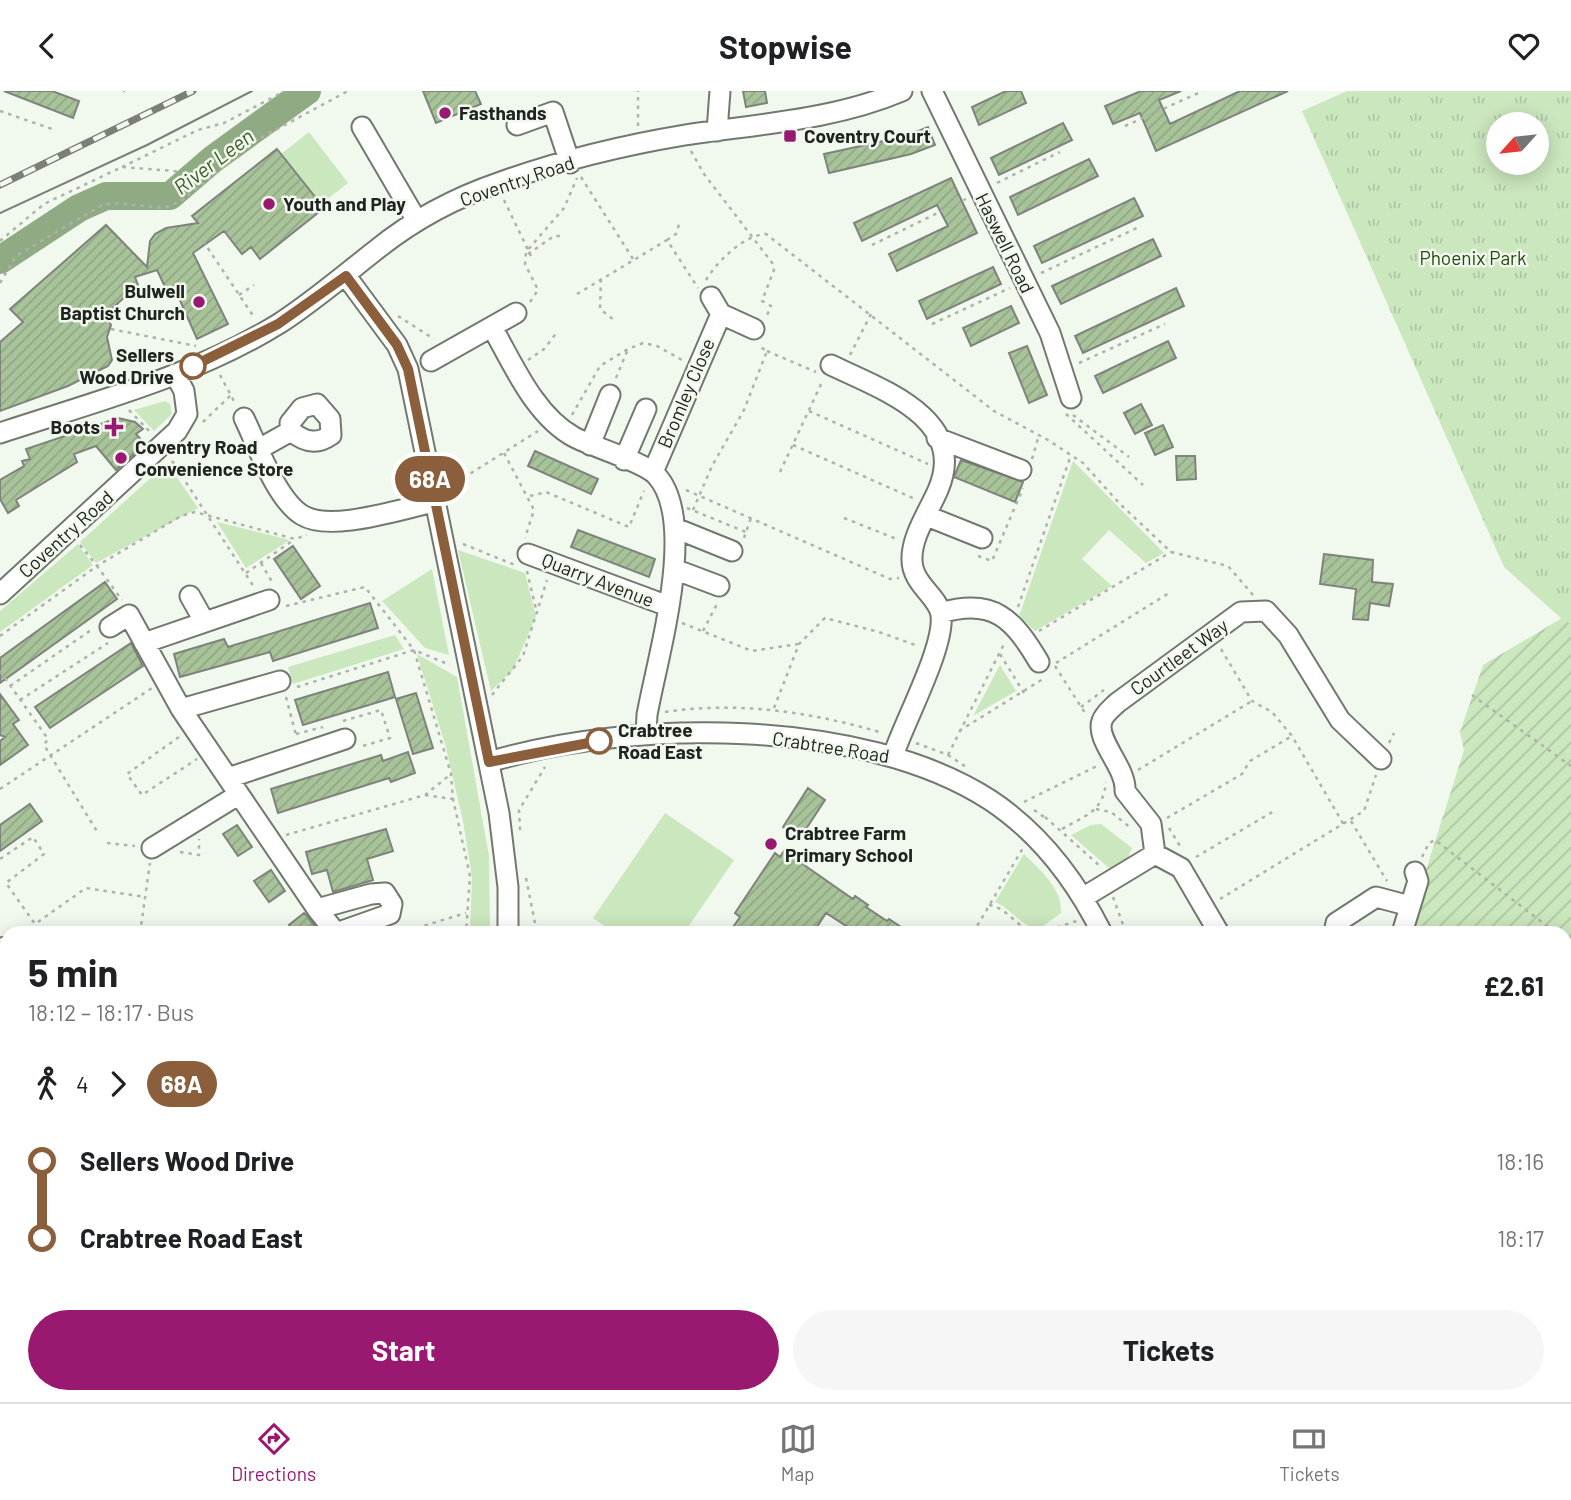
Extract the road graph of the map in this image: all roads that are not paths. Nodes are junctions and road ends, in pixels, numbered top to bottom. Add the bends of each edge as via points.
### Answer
1 (720, 91) edge
2 (902, 91) edge
3 (932, 91) edge
4 (517, 125) dead end
5 (362, 127) dead end
6 (718, 131) junction
7 (574, 168) junction
8 (417, 221) junction
9 (346, 276) junction
10 (711, 297) dead end
11 (516, 313) road end
12 (721, 314) junction
13 (492, 327) junction
14 (759, 328) road end
15 (431, 361) dead end
16 (837, 368) road end
17 (175, 374) junction
18 (610, 395) road end
19 (1071, 398) road end
20 (646, 409) dead end
21 (244, 418) road end
22 (290, 431) dead end
23 (0, 433) edge
24 (937, 438) junction
25 (590, 445) junction
26 (260, 449) junction
27 (624, 460) junction
28 (1026, 472) road end
29 (656, 477) junction
30 (434, 499) junction
31 (928, 511) junction
32 (675, 528) junction
33 (975, 545) road end
34 (732, 551) dead end
35 (520, 554) road end
36 (674, 569) junction
37 (719, 586) dead end
38 (0, 594) edge
39 (190, 596) dead end
40 (271, 596) road end
41 (667, 612) junction
42 (941, 613) junction
43 (204, 621) junction
44 (102, 627) road end
45 (144, 643) junction
46 (1043, 669) road end
47 (282, 686) road end
48 (181, 709) junction
49 (646, 735) junction
50 (345, 739) dead end
51 (893, 757) junction
52 (1381, 759) road end
53 (489, 762) junction
54 (233, 786) junction
55 (1153, 839) junction
56 (152, 848) road end
57 (1415, 872) road end
58 (1084, 897) junction
59 (1405, 905) junction
60 (317, 909) junction
61 (1098, 925) edge
62 (330, 926) edge
63 (356, 926) edge
64 (508, 926) edge
65 (1215, 926) edge
66 (1335, 926) edge
67 (1403, 926) edge

1 - 6 street
2 - 6 street, Coventry Road via 828,114
3 - 19 street, Haswell Road via 1050,333
4 - 7 street via 553,112
5 - 8 street
6 - 7 street, Coventry Road via 638,146
7 - 8 street, Coventry Road via 500,182
8 - 9 street, Coventry Road
9 - 17 street, Coventry Road via 264,332
9 - 30 street via 397,345 408,369
10 - 12 street, Bromley Close
11 - 13 street
12 - 14 street, Bromley Close
12 - 29 street, Bromley Close
13 - 15 street
13 - 25 street via 558,426
16 - 24 street via 895,395 928,421
17 - 23 street
17 - 38 street, Coventry Road via 184,391 187,414 177,431
18 - 25 street
20 - 27 street
21 - 26 street
22 - 26 street
24 - 28 street
24 - 31 street via 944,454 944,471
25 - 27 street
26 - 30 street via 277,484 301,515 313,521 339,522
27 - 29 street
29 - 32 street, Quarry Avenue
30 - 53 street
31 - 33 street
31 - 42 street via 911,561 915,577
32 - 34 street
32 - 36 street, Quarry Avenue
35 - 41 street, Quarry Avenue via 553,563
36 - 37 street
36 - 41 street, Quarry Avenue
39 - 43 street
40 - 43 street
41 - 49 street, Quarry Avenue
42 - 46 street via 988,610 1013,621
42 - 51 street via 940,637
43 - 45 street
44 - 45 street via 129,615
45 - 48 street
47 - 48 street
48 - 54 street
49 - 51 street, Crabtree Road via 773,738
49 - 53 street, Crabtree Road
50 - 54 street
51 - 58 street, Crabtree Road via 955,780 992,802 1030,832
52 - 55 street, Courtleet Way via 1340,720 1289,635 1266,611 1241,612 1117,703 1102,719 1105,755 1126,777 1125,791
53 - 64 street via 508,887
54 - 56 street
54 - 60 street
55 - 58 street via 1107,883
55 - 65 street via 1181,868
57 - 59 street via 1418,881
58 - 61 street, Crabtree Road
59 - 66 street via 1376,897
59 - 67 street
60 - 62 street
60 - 63 street via 385,893 392,904 390,914

